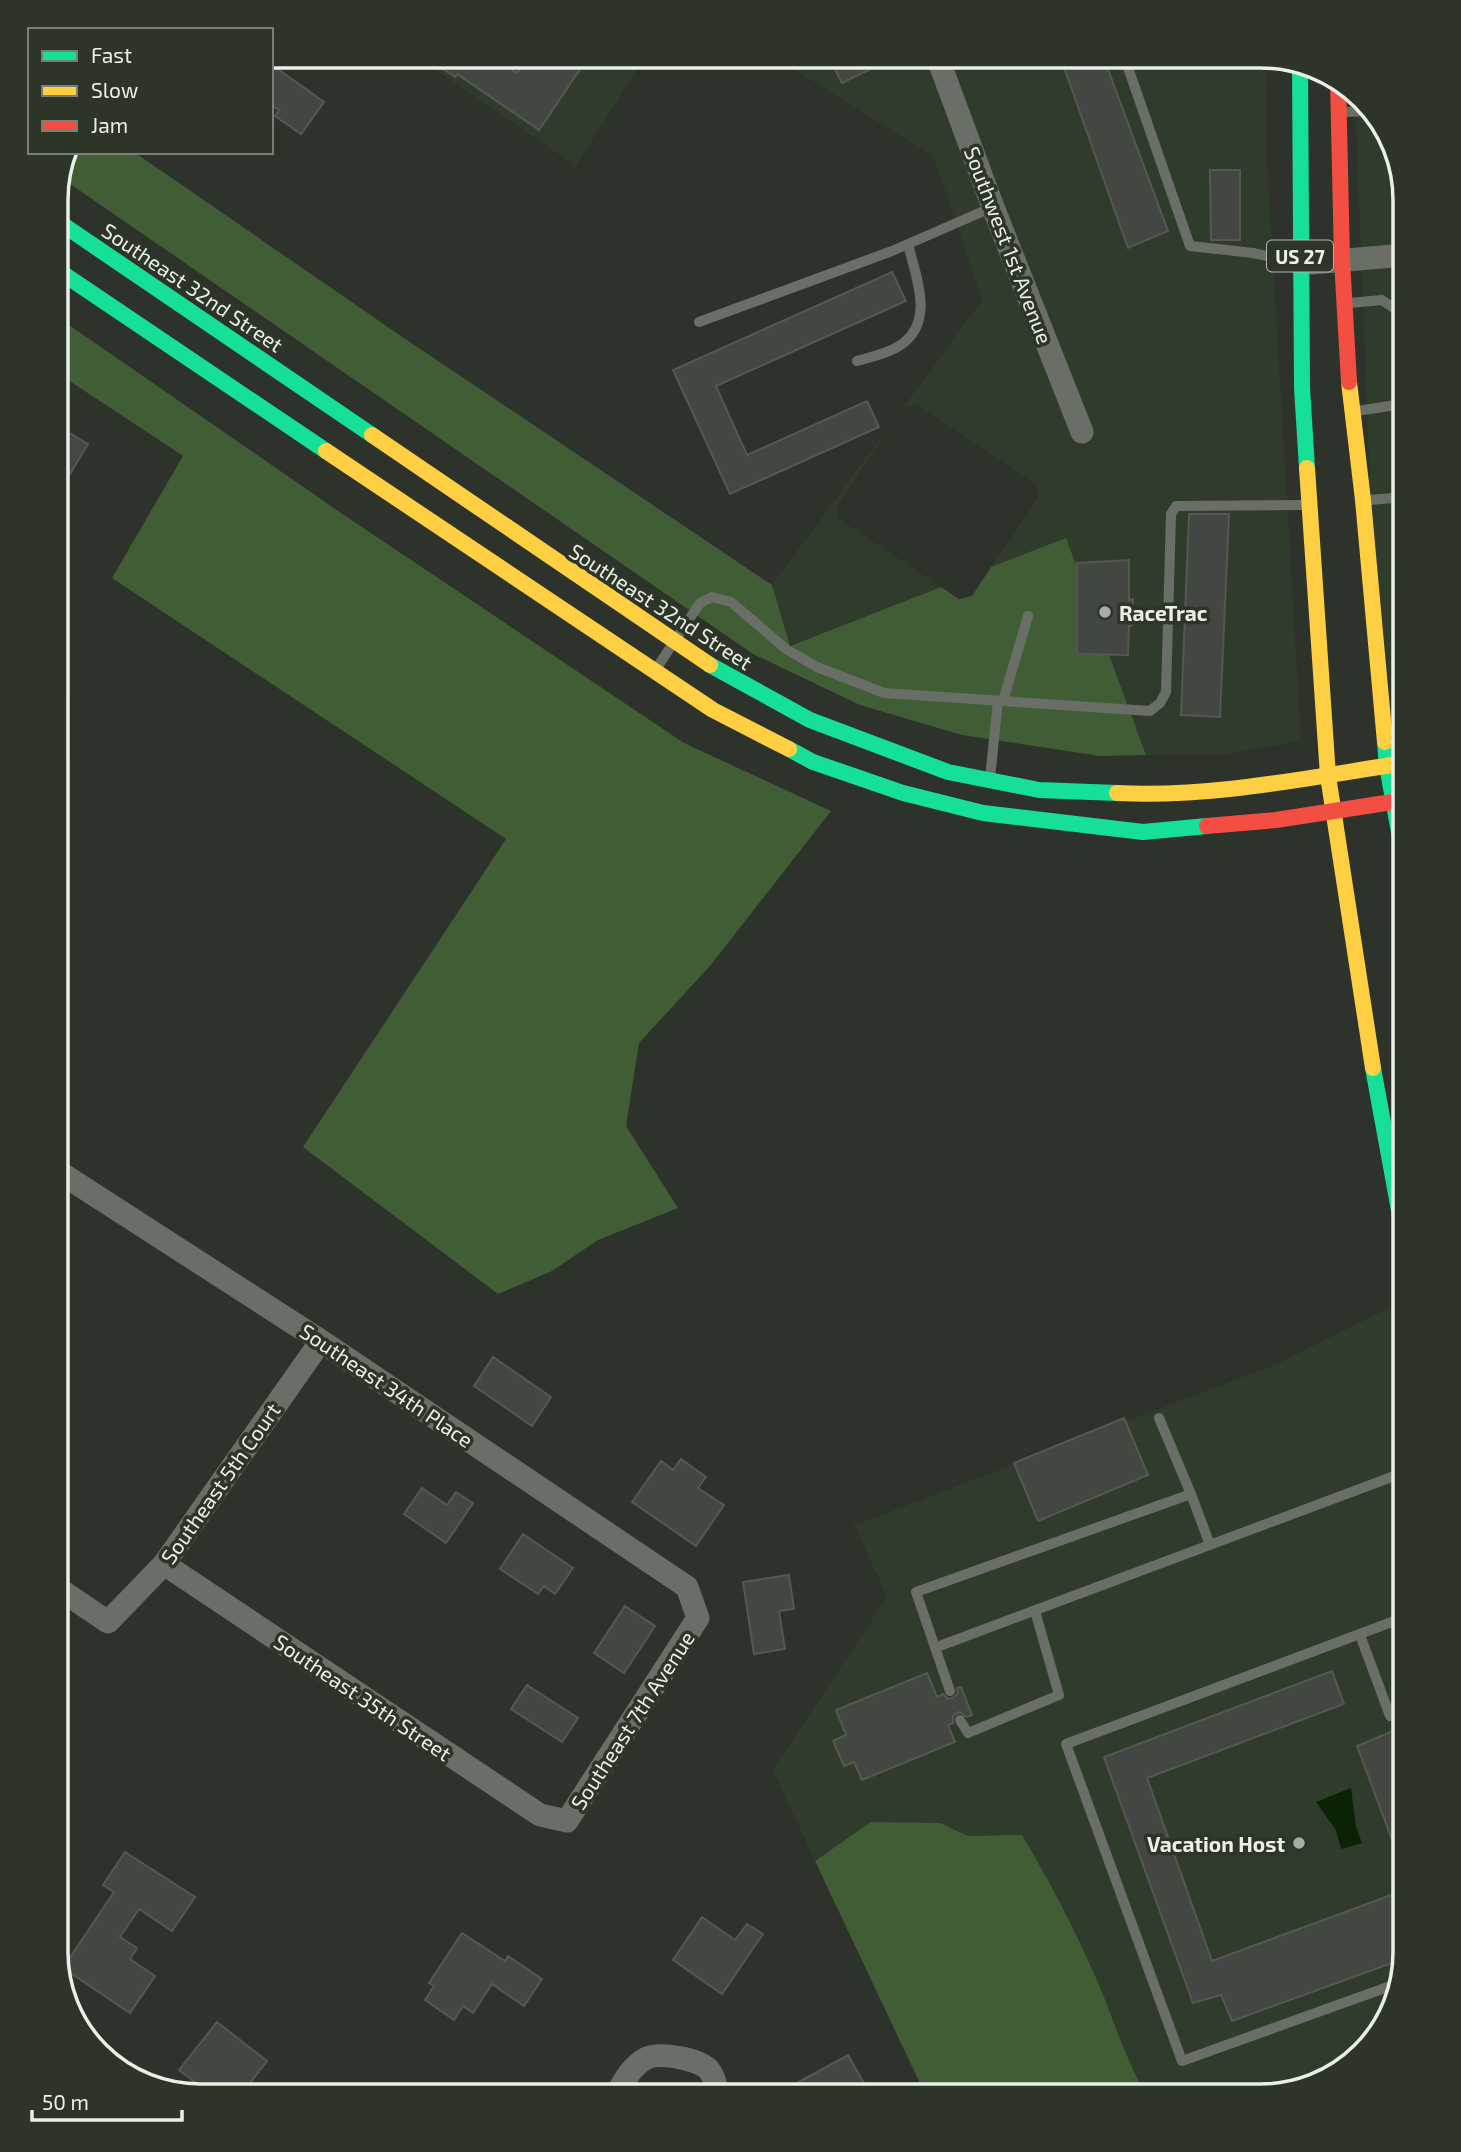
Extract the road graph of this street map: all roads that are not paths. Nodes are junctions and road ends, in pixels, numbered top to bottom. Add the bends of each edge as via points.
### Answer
1 (942, 69) edge
2 (1129, 69) edge
3 (1300, 75) edge
4 (1338, 94) edge
5 (1358, 111) edge
6 (1338, 112) junction
7 (993, 207) junction
8 (69, 229) edge
9 (908, 244) junction
10 (1393, 256) edge
11 (1342, 260) junction
12 (1300, 264) junction
13 (69, 278) edge
14 (1345, 303) junction
15 (1393, 308) edge
16 (699, 322) dead end
17 (857, 361) dead end
18 (1393, 405) edge
19 (1351, 412) junction
20 (1082, 432) dead end
21 (1393, 498) edge
22 (1363, 500) junction
23 (1310, 505) junction
24 (1028, 616) dead end
25 (674, 641) junction
26 (654, 671) junction
27 (1001, 701) junction
28 (1393, 765) edge
29 (1387, 766) junction
30 (1328, 775) junction
31 (989, 780) junction
32 (1393, 783) edge
33 (1393, 801) edge
34 (1333, 813) junction
35 (68, 1178) edge
36 (1393, 1178) edge
37 (321, 1341) junction
38 (1159, 1418) dead end
39 (1393, 1476) edge
40 (1191, 1494) junction
41 (1210, 1545) junction
42 (164, 1564) junction
43 (68, 1595) edge
44 (1035, 1611) junction
45 (698, 1618) joint
46 (1393, 1622) edge
47 (1360, 1635) junction
48 (937, 1647) junction
49 (950, 1691) dead end
50 (1393, 1715) edge
51 (960, 1720) dead end
52 (567, 1821) joint
53 (1388, 1987) edge
54 (624, 2083) edge
55 (715, 2083) edge

1 - 7 street, Southwest 1st Avenue
2 - 12 lane via 1190,246
3 - 12 main road, US 27
4 - 6 main road, US 27
5 - 6 lane
6 - 11 main road, US 27
7 - 9 lane
7 - 20 street, Southwest 1st Avenue
8 - 25 main road, Southeast 32nd Street
9 - 16 lane
9 - 17 lane via 922,305 916,331 897,348
10 - 11 street
11 - 12 street
11 - 14 main road, US 27
12 - 23 main road, US 27
13 - 26 main road
14 - 15 lane via 1382,300
14 - 19 main road, US 27
18 - 19 lane
19 - 22 main road, US 27
21 - 22 lane
22 - 29 main road, US 27
23 - 27 lane via 1176,506 1171,514 1166,692 1150,711
23 - 30 main road, US 27
24 - 27 lane
25 - 26 lane
25 - 27 lane via 700,603 712,597 731,602 786,649 817,667 884,693
25 - 31 main road, Southeast 32nd Street via 724,675 810,720 948,772
26 - 34 main road via 713,710 813,762 904,793 983,813 1143,832
27 - 31 lane
28 - 29 main road, Southeast 32nd Street
29 - 30 main road, Southeast 32nd Street
29 - 32 main road, US 27
30 - 31 main road, Southeast 32nd Street via 1155,795 1039,790
30 - 34 main road, US 27
33 - 34 main road
34 - 36 main road, US 27
35 - 37 street, Southeast 34th Place
37 - 42 street, Southeast 5th Court
37 - 45 street, Southeast 34th Place via 687,1587
38 - 40 lane
39 - 41 lane
40 - 41 lane
40 - 48 lane via 916,1592
41 - 44 lane
42 - 43 street, Southeast 5th Court via 108,1622
42 - 52 street, Southeast 35th Street via 540,1815
44 - 48 lane
44 - 51 lane via 1059,1695 968,1733
45 - 52 street, Southeast 7th Avenue
46 - 47 lane
47 - 50 lane
47 - 53 lane via 1066,1744 1182,2061
48 - 49 lane
54 - 55 street via 648,2058 677,2056 707,2068

